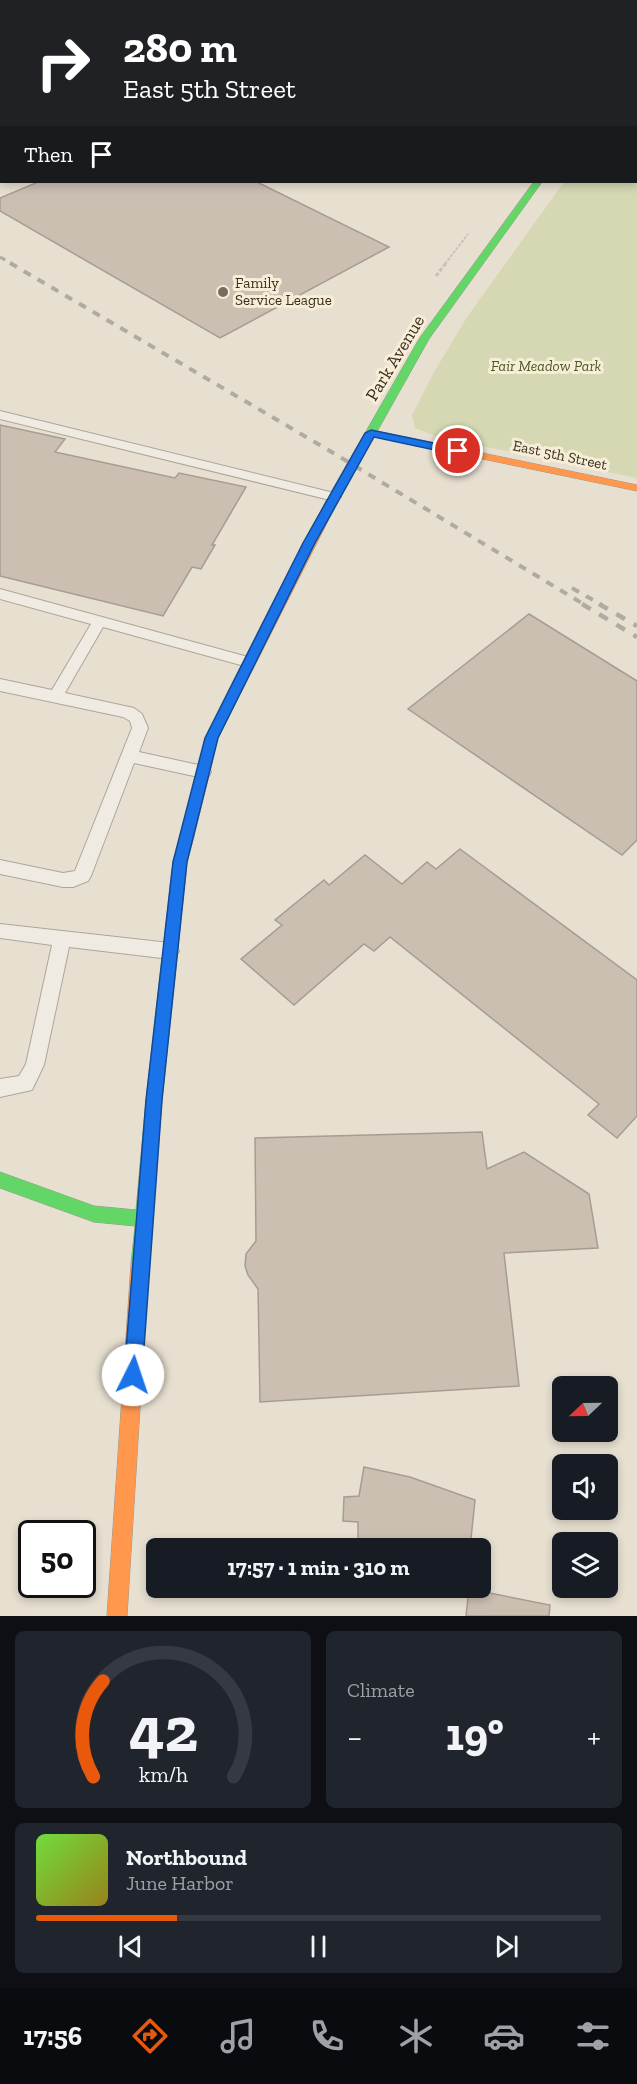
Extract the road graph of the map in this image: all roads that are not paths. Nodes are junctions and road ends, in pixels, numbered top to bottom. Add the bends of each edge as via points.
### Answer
1 (537, 183) edge
2 (0, 416) edge
3 (371, 433) junction
4 (637, 488) edge
5 (334, 497) junction
6 (0, 594) edge
7 (99, 622) junction
8 (248, 662) junction
9 (0, 685) edge
10 (56, 696) junction
11 (129, 756) junction
12 (203, 772) junction
13 (0, 867) edge
14 (0, 931) edge
15 (63, 938) junction
16 (171, 951) junction
17 (0, 1088) edge
18 (0, 1180) edge
19 (143, 1218) junction
20 (117, 1616) edge

1 - 3 main road, Park Avenue via 424,339
2 - 5 lane
3 - 4 main road, East 5th Street
3 - 5 main road, Park Avenue
5 - 8 main road, Park Avenue
6 - 7 lane
7 - 8 lane
7 - 10 lane
8 - 12 main road, Park Avenue via 212,738
9 - 10 lane
10 - 11 lane via 128,712 136,718 140,728
11 - 12 lane
11 - 13 lane via 82,876 63,880
12 - 16 main road, Park Avenue via 180,862
14 - 15 lane
15 - 16 lane
15 - 17 lane via 35,1065 25,1084
16 - 19 main road, Park Avenue
18 - 19 main road via 94,1214
19 - 20 main road, Park Avenue

